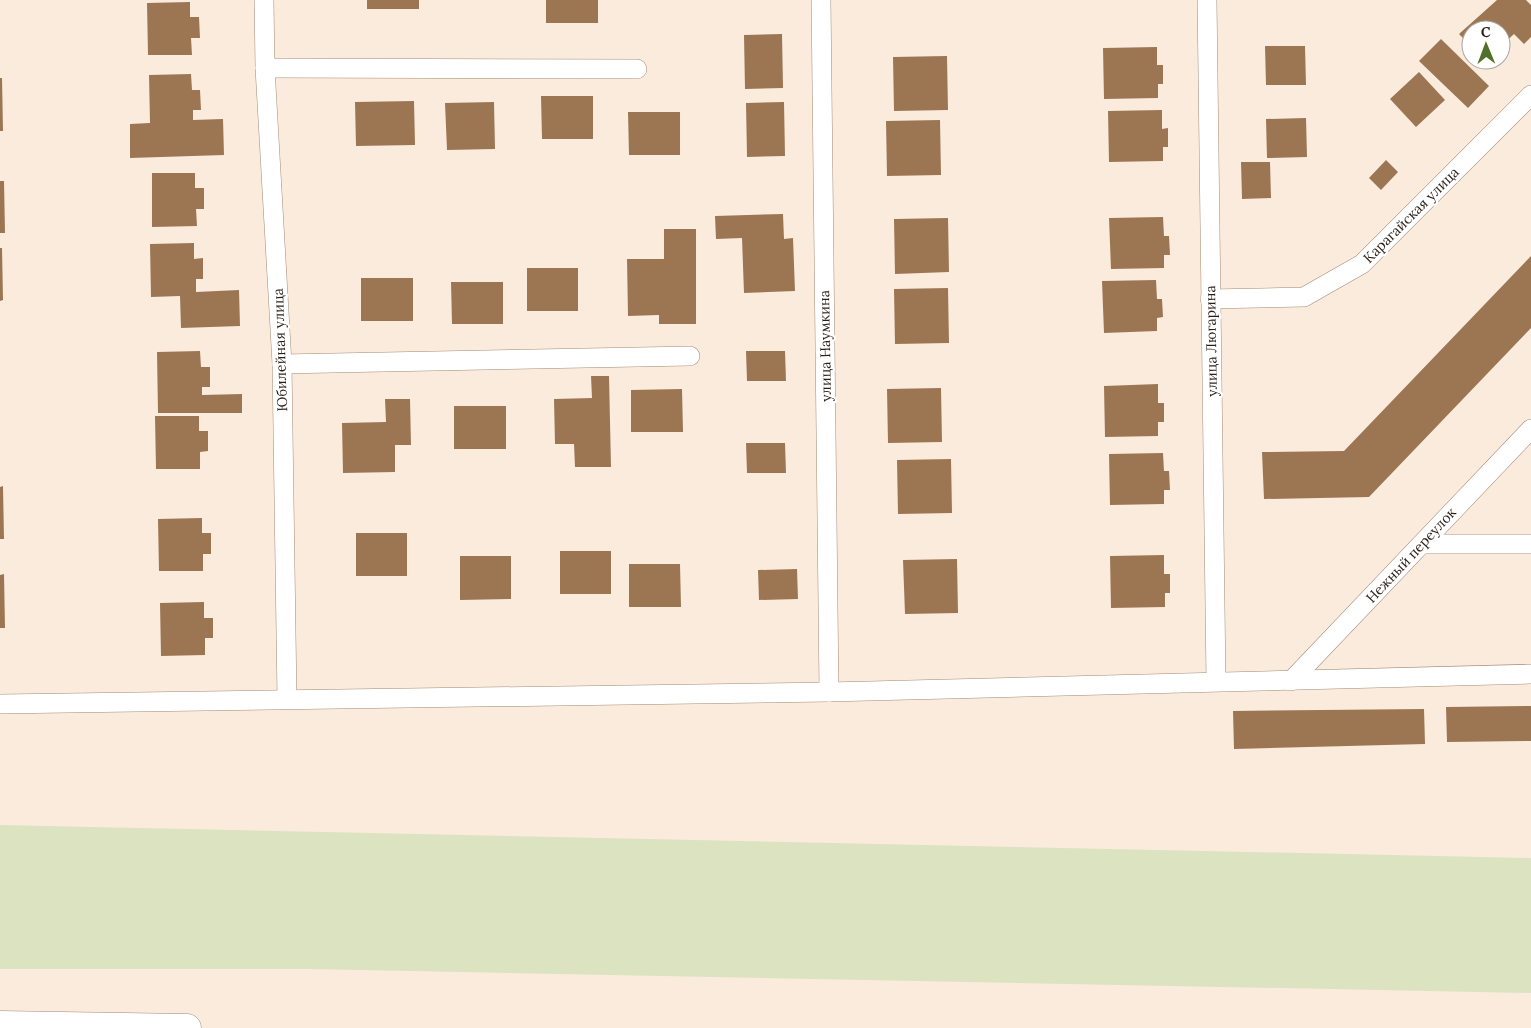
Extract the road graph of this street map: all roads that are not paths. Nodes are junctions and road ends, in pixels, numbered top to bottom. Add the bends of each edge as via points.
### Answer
1 (264, 0) edge
2 (821, 0) edge
3 (1207, 0) edge
4 (265, 68) junction
5 (637, 69) dead end
6 (1531, 95) edge
7 (1210, 299) junction
8 (690, 356) dead end
9 (282, 364) junction
10 (1531, 429) edge
11 (1422, 544) junction
12 (1531, 544) edge
13 (1531, 674) edge
14 (1216, 681) junction
15 (1292, 681) junction
16 (829, 692) junction
17 (287, 699) junction
18 (0, 704) edge
19 (0, 1025) edge
20 (187, 1028) edge

1 - 4 street, Юбилейная улица
2 - 16 street, улица Наумкина
3 - 7 street, улица Люгарина
4 - 5 street
4 - 9 street, Юбилейная улица
6 - 7 street, Карагайская улица via 1362,264 1304,297
7 - 14 street, улица Люгарина
8 - 9 street
9 - 17 street, Юбилейная улица
10 - 11 street, Нежный переулок
11 - 12 street
11 - 15 street, Нежный переулок
13 - 15 street
14 - 15 street
14 - 16 street
16 - 17 street
17 - 18 street
19 - 20 main road

